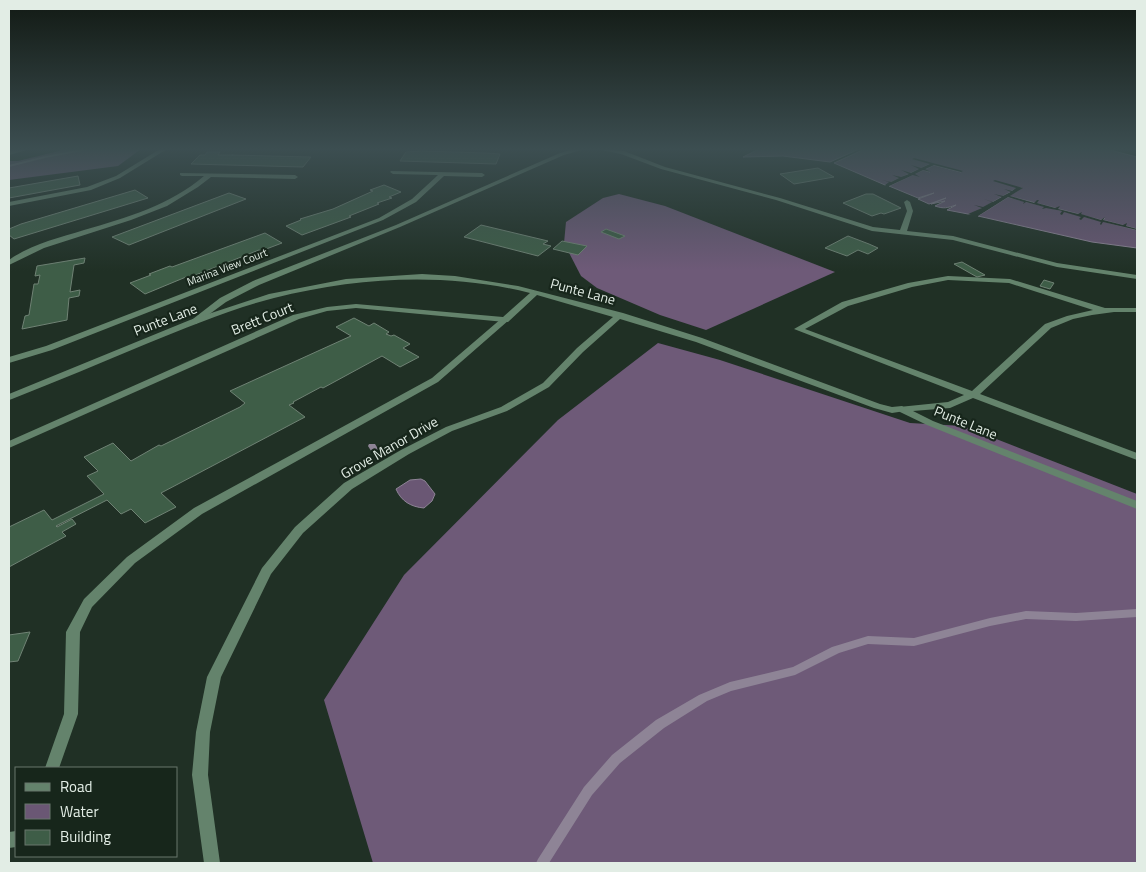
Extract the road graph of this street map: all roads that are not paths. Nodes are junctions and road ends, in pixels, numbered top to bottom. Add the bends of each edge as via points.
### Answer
1 (83, 190) edge
2 (191, 190) edge
3 (430, 190) edge
4 (481, 190) edge
5 (743, 190) edge
6 (907, 202) dead end
7 (9, 204) edge
8 (903, 233) junction
9 (9, 263) edge
10 (1137, 278) edge
11 (536, 292) junction
12 (1102, 310) junction
13 (1137, 310) edge
14 (620, 315) junction
15 (505, 320) junction
16 (193, 322) junction
17 (9, 360) edge
18 (975, 394) junction
19 (9, 397) edge
20 (902, 409) junction
21 (9, 444) edge
22 (1137, 456) edge
23 (1137, 505) edge
24 (52, 767) edge
25 (212, 863) edge

1 - 7 street
2 - 9 street via 122,220 36,248
3 - 17 street, Marina View Court via 381,219 49,348
4 - 16 street via 256,283 223,300
5 - 8 street via 863,226
6 - 8 street via 910,211
8 - 10 street via 953,238 1057,265
11 - 14 street, Punte Lane
11 - 15 street
11 - 16 street, Punte Lane via 454,278 386,277 306,288
12 - 13 street
12 - 18 street via 1048,326
12 - 18 street via 1010,281 948,278 845,304 798,329
14 - 20 street, Punte Lane via 758,361 877,406
14 - 25 street, Grove Manor Drive via 546,385 504,409 449,429 348,486 299,530 266,571 214,677 203,732 200,775
15 - 21 street, Brett Court via 365,307 327,309 287,321
15 - 24 street via 435,380 198,511 131,560 88,603 73,632 72,714
16 - 19 street, Punte Lane
18 - 20 street via 950,405
18 - 22 street
20 - 23 street, Punte Lane

